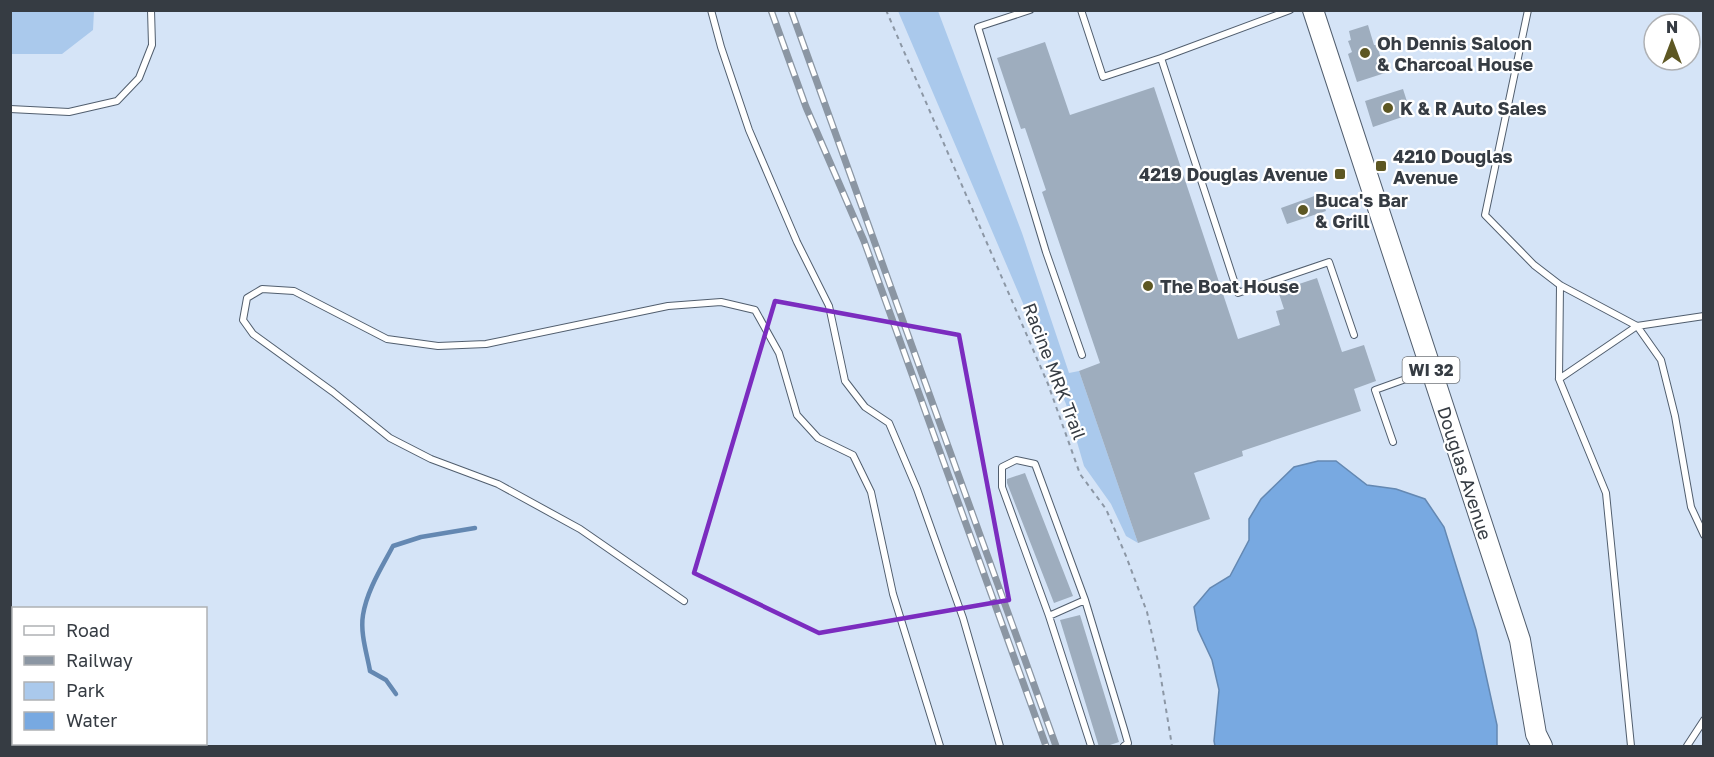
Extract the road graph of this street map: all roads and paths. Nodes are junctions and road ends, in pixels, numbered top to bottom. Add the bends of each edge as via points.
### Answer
1 (151, 10) edge
2 (711, 10) edge
3 (886, 10) edge
4 (1030, 10) edge
5 (1081, 10) edge
6 (1290, 10) edge
7 (1313, 10) edge
8 (1528, 10) edge
9 (1161, 58) junction
10 (10, 109) edge
11 (1560, 285) junction
12 (1704, 316) edge
13 (1637, 326) junction
14 (1354, 335) dead end
15 (1082, 355) dead end
16 (1431, 370) junction
17 (1559, 379) junction
18 (1393, 442) dead end
19 (1704, 535) edge
20 (1085, 600) junction
21 (684, 601) dead end
22 (1049, 616) junction
23 (1704, 720) edge
24 (1537, 742) edge
25 (940, 747) edge
26 (999, 747) edge
27 (1091, 747) edge
28 (1124, 747) edge
29 (1172, 747) edge
30 (1631, 747) edge
31 (1687, 747) edge

1 - 10 lane via 152,45 139,78 117,101 69,112
2 - 26 lane via 749,130 829,306 845,381 865,407 889,423 917,489 963,618
3 - 29 path, Racine MRK Trail via 1044,374 1080,474 1106,509 1126,556 1149,620
4 - 15 lane via 978,27 1046,252
5 - 9 lane via 1103,77
6 - 9 lane
7 - 16 main road, Douglas Avenue / WI 32
8 - 11 lane via 1485,215 1534,265
9 - 14 lane via 1238,293 1329,262
11 - 13 lane
11 - 17 lane
12 - 13 lane
13 - 17 lane
13 - 19 lane via 1661,360 1691,507
16 - 18 lane via 1375,390
16 - 24 main road, Douglas Avenue / WI 32 via 1520,640
17 - 30 lane via 1606,493
20 - 22 lane
20 - 22 lane via 1035,464 1017,460 1002,467 1002,487
20 - 28 lane via 1128,742
21 - 25 lane via 580,529 498,484 431,459 390,438 253,334 243,320 247,298 262,289 294,291 387,339 438,346 486,344 668,306 721,302 754,310 779,353 796,415 818,438 853,455 871,492 893,594
22 - 27 lane
23 - 31 lane

